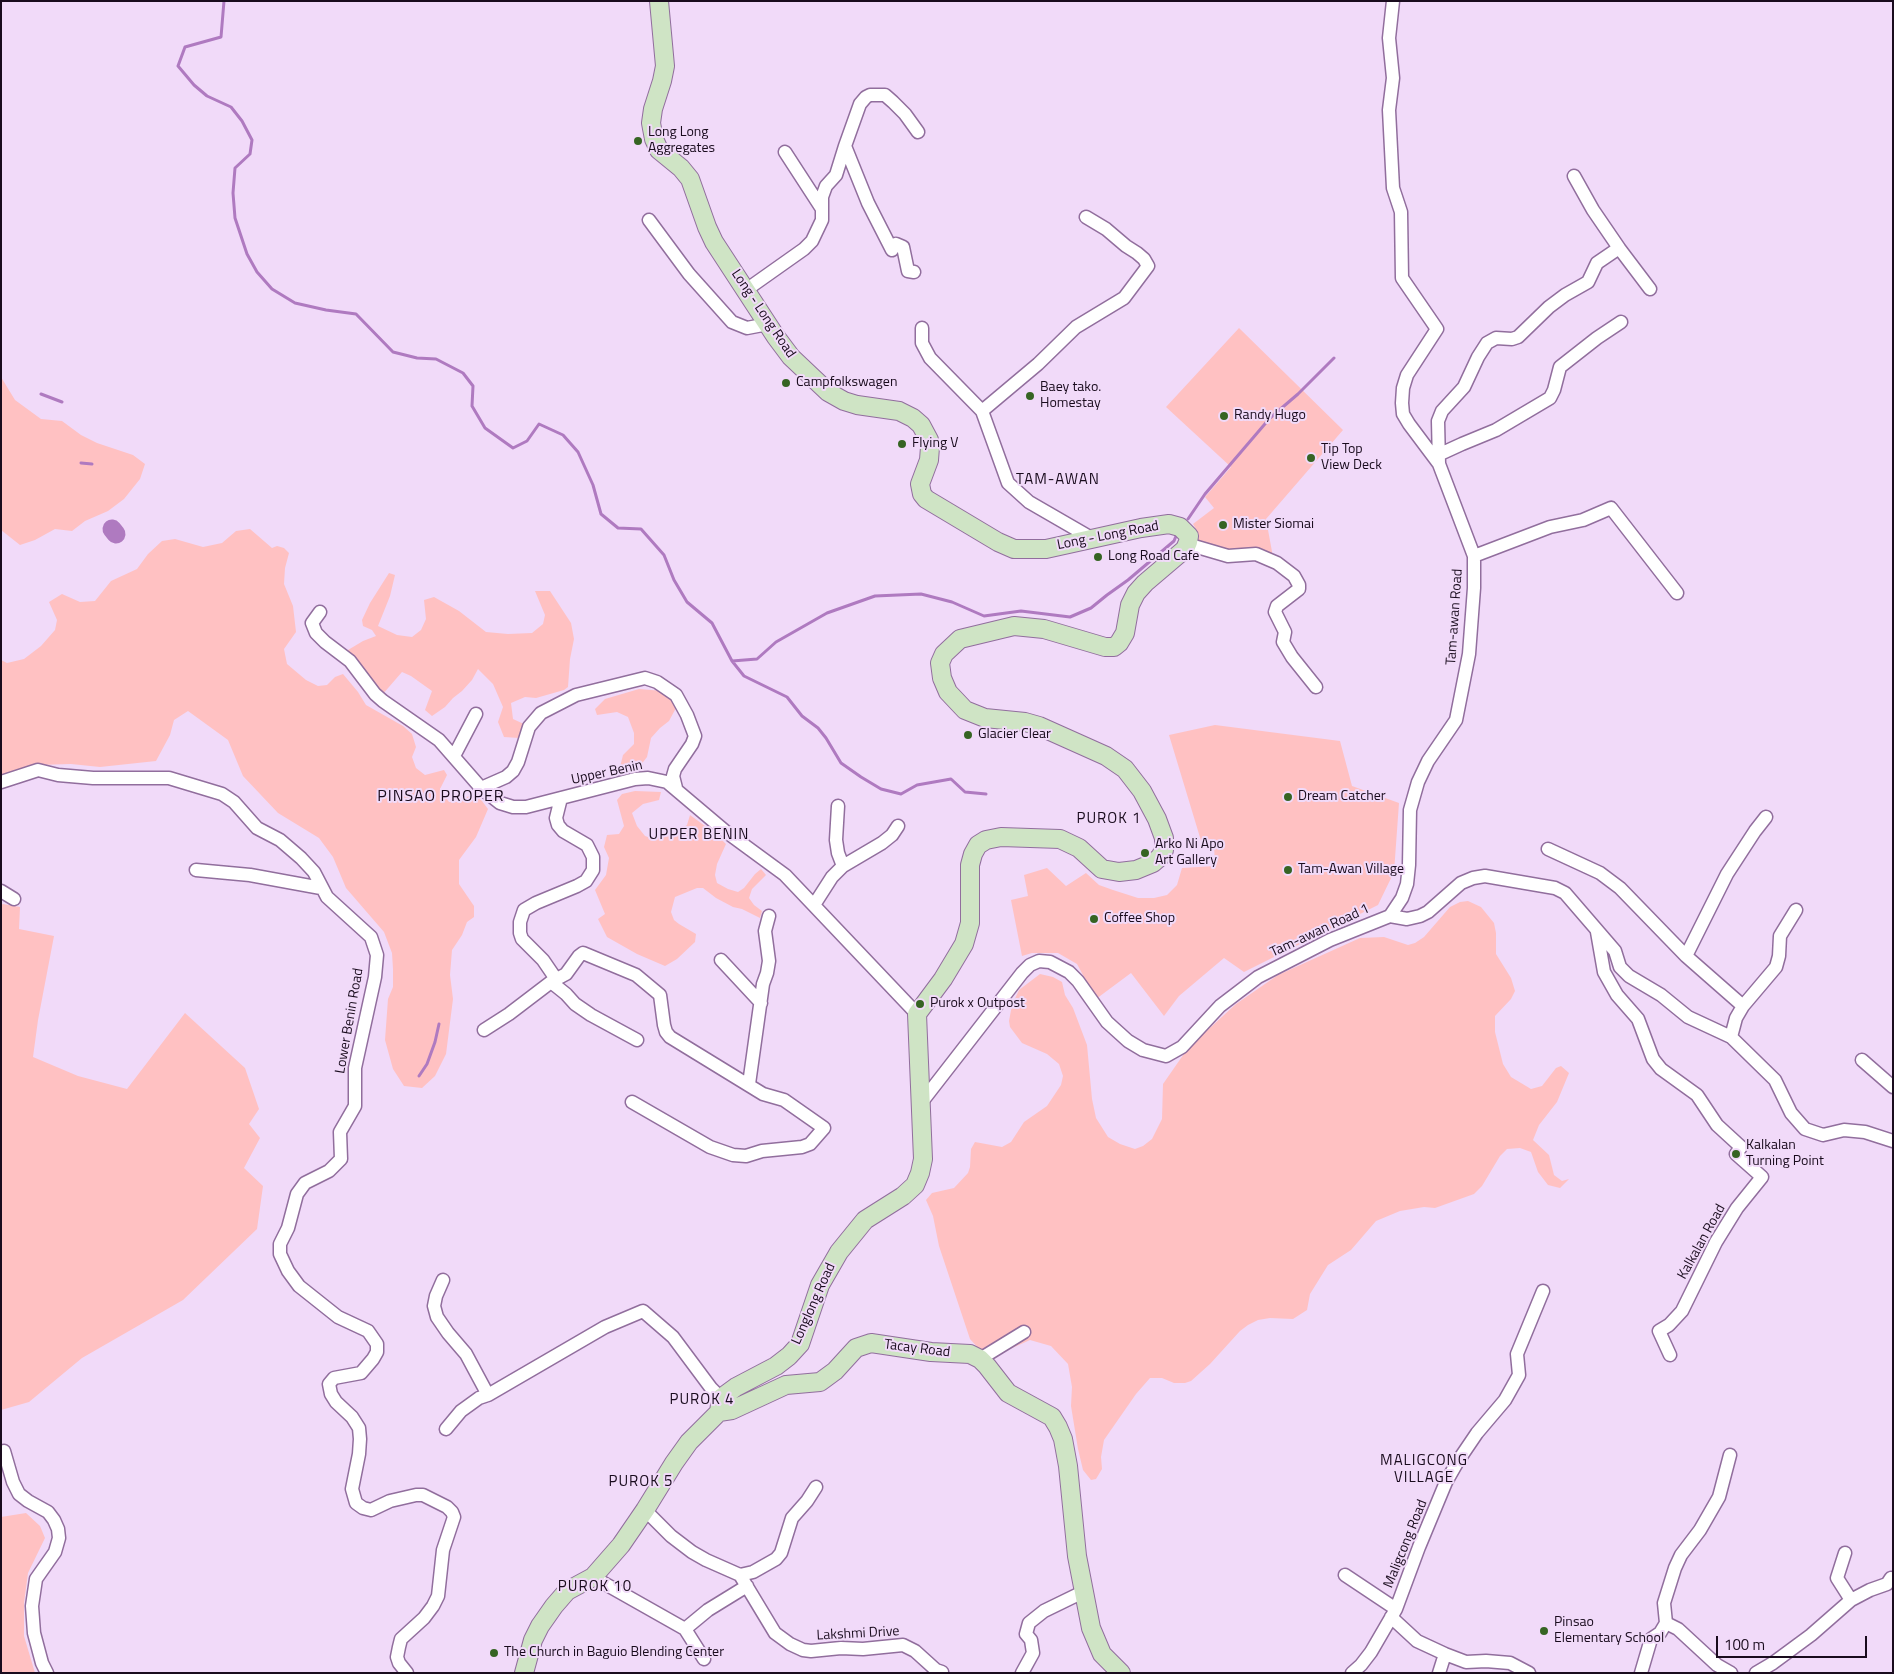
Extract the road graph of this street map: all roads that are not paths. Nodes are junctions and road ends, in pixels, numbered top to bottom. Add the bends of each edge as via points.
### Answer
1 (658, 1) edge
2 (1393, 1) edge
3 (918, 132) dead end
4 (845, 146) junction
5 (785, 152) dead end
6 (1574, 176) dead end
7 (822, 209) junction
8 (1086, 217) dead end
9 (649, 220) dead end
10 (1619, 248) junction
11 (914, 272) dead end
12 (1650, 289) dead end
13 (746, 290) junction
14 (1621, 322) dead end
15 (768, 324) junction
16 (922, 328) dead end
17 (982, 412) junction
18 (1439, 460) junction
19 (1093, 539) junction
20 (1187, 544) junction
21 (1474, 556) junction
22 (1677, 593) dead end
23 (320, 612) dead end
24 (1316, 687) dead end
25 (476, 714) dead end
26 (454, 756) junction
27 (2, 782) edge
28 (481, 788) junction
29 (676, 788) junction
30 (561, 798) junction
31 (838, 806) dead end
32 (1766, 817) dead end
33 (898, 826) dead end
34 (1548, 849) dead end
35 (843, 866) junction
36 (196, 870) dead end
37 (320, 888) junction
38 (1, 891) edge
39 (14, 899) dead end
40 (814, 905) junction
41 (1796, 910) dead end
42 (769, 916) dead end
43 (1390, 916) junction
44 (1597, 932) junction
45 (1686, 956) junction
46 (721, 960) dead end
47 (553, 981) junction
48 (761, 1003) junction
49 (1743, 1006) junction
50 (917, 1014) junction
51 (484, 1030) dead end
52 (1731, 1037) junction
53 (637, 1040) dead end
54 (1862, 1060) dead end
55 (749, 1084) junction
56 (1893, 1087) edge
57 (632, 1102) dead end
58 (921, 1102) junction
59 (1893, 1141) edge
60 (444, 1280) dead end
61 (1543, 1291) dead end
62 (1024, 1332) dead end
63 (1670, 1355) dead end
64 (980, 1359) junction
65 (488, 1395) junction
66 (720, 1405) junction
67 (446, 1429) dead end
68 (4, 1451) dead end
69 (1730, 1455) dead end
70 (816, 1487) dead end
71 (645, 1510) junction
72 (1845, 1553) dead end
73 (740, 1575) junction
74 (1345, 1575) dead end
75 (593, 1577) junction
76 (1891, 1578) dead end
77 (747, 1586) junction
78 (1083, 1592) junction
79 (1851, 1600) junction
80 (1393, 1613) junction
81 (1666, 1623) junction
82 (684, 1629) junction
83 (1445, 1654) junction
84 (704, 1659) dead end
85 (942, 1672) edge
86 (47, 1673) edge
87 (407, 1673) edge
88 (524, 1673) edge
89 (1022, 1673) edge
90 (1121, 1673) edge
91 (1352, 1673) edge
92 (1439, 1673) edge
93 (1528, 1673) edge
94 (1641, 1673) edge
95 (1731, 1673) edge
96 (1756, 1673) edge

1 - 13 main road, Long - Long Road via 665,66 651,116 654,139 660,150 690,179 714,242
2 - 18 street via 1389,110 1393,188 1400,212 1402,278 1437,329 1407,375 1403,409 1409,424
3 - 4 street via 885,95 870,95 860,104
4 - 7 street via 836,175 826,186
4 - 11 street via 868,203 892,250 896,244 904,247 908,270
5 - 7 street
6 - 10 street
7 - 13 street via 822,220 812,241
8 - 17 street via 1137,253 1148,266 1124,298 1076,327
9 - 15 street via 689,274 732,322 747,328
10 - 12 street
10 - 18 street, Tam-awan Road via 1596,264 1588,282 1549,307 1518,336 1496,338 1487,343 1464,387 1442,411 1438,421
13 - 15 main road, Long - Long Road
14 - 18 street via 1560,367 1550,398 1496,430 1462,444
15 - 19 main road, Long - Long Road via 791,357 828,392 857,406 899,410 921,425 929,440 930,452 920,489 931,503 1014,549 1046,549
16 - 17 street via 922,343 930,358
17 - 19 street via 1008,483 1029,502
18 - 21 street, Tam-awan Road
19 - 20 main road, Long - Long Road via 1170,524 1188,533
20 - 24 street via 1228,556 1256,554 1277,563 1294,576 1299,589 1277,606 1275,612 1285,632 1283,642
20 - 50 main road via 1136,593 1130,605 1125,633 1113,648 1104,648 1044,628 1019,626 969,636 954,643 944,654 940,663 942,678 948,692 966,710 985,718 1039,726 1119,764 1142,791 1161,830 1164,847 1153,863 1136,870 1118,872 1102,869 1079,848 1060,839 1001,837 978,845 970,865 970,923 964,944
21 - 22 street via 1611,508
21 - 43 street, Tam-awan Road via 1469,654 1459,709 1456,720 1428,760 1418,782 1410,810 1407,884
23 - 26 street, Upper Benin via 312,623 324,642 350,661 383,702 439,740
25 - 26 street
26 - 28 street, Upper Benin
27 - 37 street, Lower Benin Road via 38,770 93,778 168,778 222,794 234,802 257,828 280,840 301,858 314,872
28 - 29 street via 513,771 529,727 541,713 576,695 645,678 676,695 695,736 675,769
28 - 30 street, Upper Benin via 500,803 513,807 526,808
29 - 30 street, Upper Benin via 659,779 635,779
29 - 40 street, Upper Benin via 725,831 785,876
30 - 47 street via 556,818 558,826 587,845 593,857 593,870 586,881 524,910 520,922 522,940 543,960
31 - 35 street via 836,840
32 - 45 street via 1727,874
33 - 35 street via 882,844
34 - 45 street via 1600,873
35 - 40 street
36 - 37 street via 250,874
37 - 87 street, Lower Benin Road via 371,937 376,955 375,978 355,1068 355,1106 340,1132 341,1159 329,1171 305,1184 297,1194 280,1244 280,1254 299,1286 338,1317 368,1331 377,1344 373,1359 361,1373 334,1378 330,1384 336,1402 359,1428 359,1454 352,1489 356,1503 371,1510 416,1494 446,1507 454,1517 443,1550 438,1596 424,1618 401,1639 397,1656
38 - 39 street
40 - 50 street, Upper Benin
41 - 49 street via 1780,936 1780,956 1776,967
42 - 48 street via 765,931 769,962
43 - 44 street, Tam-awan Road 1 via 1407,919 1420,916 1461,883 1485,876 1555,888 1565,893
43 - 58 street, Tam-awan Road 1 via 1330,940 1258,977 1220,1006 1182,1047 1166,1056 1143,1050 1128,1040 1107,1022 1069,972 1050,962 1038,961 1022,973
44 - 52 street, Tam-awan Road 1 via 1614,951 1620,966 1629,976 1661,995 1688,1017
44 - 63 street, Kalkalan Road via 1604,972 1617,995 1638,1019 1653,1059 1661,1069 1697,1096 1717,1125 1741,1147 1736,1154 1762,1177 1716,1242 1682,1311 1669,1326 1659,1331
45 - 49 street
46 - 48 street
47 - 51 street
47 - 53 street via 591,1016
47 - 55 street via 566,974 583,953 636,975 660,995 664,1025 670,1037
48 - 55 street
49 - 52 street
50 - 58 main road, Longlong Road
52 - 59 street, Tam-awan Road 1 via 1775,1080 1791,1113 1805,1129 1823,1135 1844,1130 1865,1132
54 - 56 street
55 - 57 street via 763,1094 784,1100 824,1128 818,1138 802,1147 733,1155 710,1147
58 - 66 main road, Longlong Road via 923,1159 914,1185 903,1196 865,1220 839,1252 820,1285 800,1344 776,1366 736,1387
60 - 65 street via 434,1306 437,1317 466,1354
61 - 80 street, Maligcong Road via 1517,1354 1519,1375 1505,1400 1477,1434 1446,1482
62 - 64 street
64 - 66 main road, Tacay Road via 970,1354 872,1343 856,1348 820,1382 786,1385 732,1410
64 - 78 main road via 1008,1393 1052,1418 1058,1427 1068,1466
65 - 66 street via 605,1327 643,1311 673,1336
65 - 67 street via 471,1403
66 - 71 main road, Tacay Road via 674,1463
68 - 86 street via 19,1494 48,1512 58,1529 55,1552 36,1579 32,1606 34,1633
69 - 81 street via 1719,1497 1675,1568 1664,1603
70 - 73 street via 792,1518 776,1559
71 - 73 street via 692,1552
71 - 75 main road, Tacay Road via 621,1546
72 - 79 street via 1837,1578
73 - 77 street, Lakshmi Drive
74 - 80 street
75 - 82 street
75 - 88 main road, Tacay Road via 567,1591 554,1606 533,1640
76 - 79 street via 1887,1584
77 - 82 street
77 - 85 street, Lakshmi Drive via 775,1633 803,1650 903,1645
78 - 89 street via 1044,1611 1029,1624 1026,1634 1033,1653
78 - 90 main road via 1091,1628 1102,1654
79 - 96 street via 1812,1635
80 - 83 street via 1417,1641
80 - 91 street, Maligcong Road via 1371,1652
81 - 94 street via 1660,1633 1650,1639
81 - 95 street
82 - 84 street
83 - 92 street
83 - 93 street via 1466,1662 1510,1663

